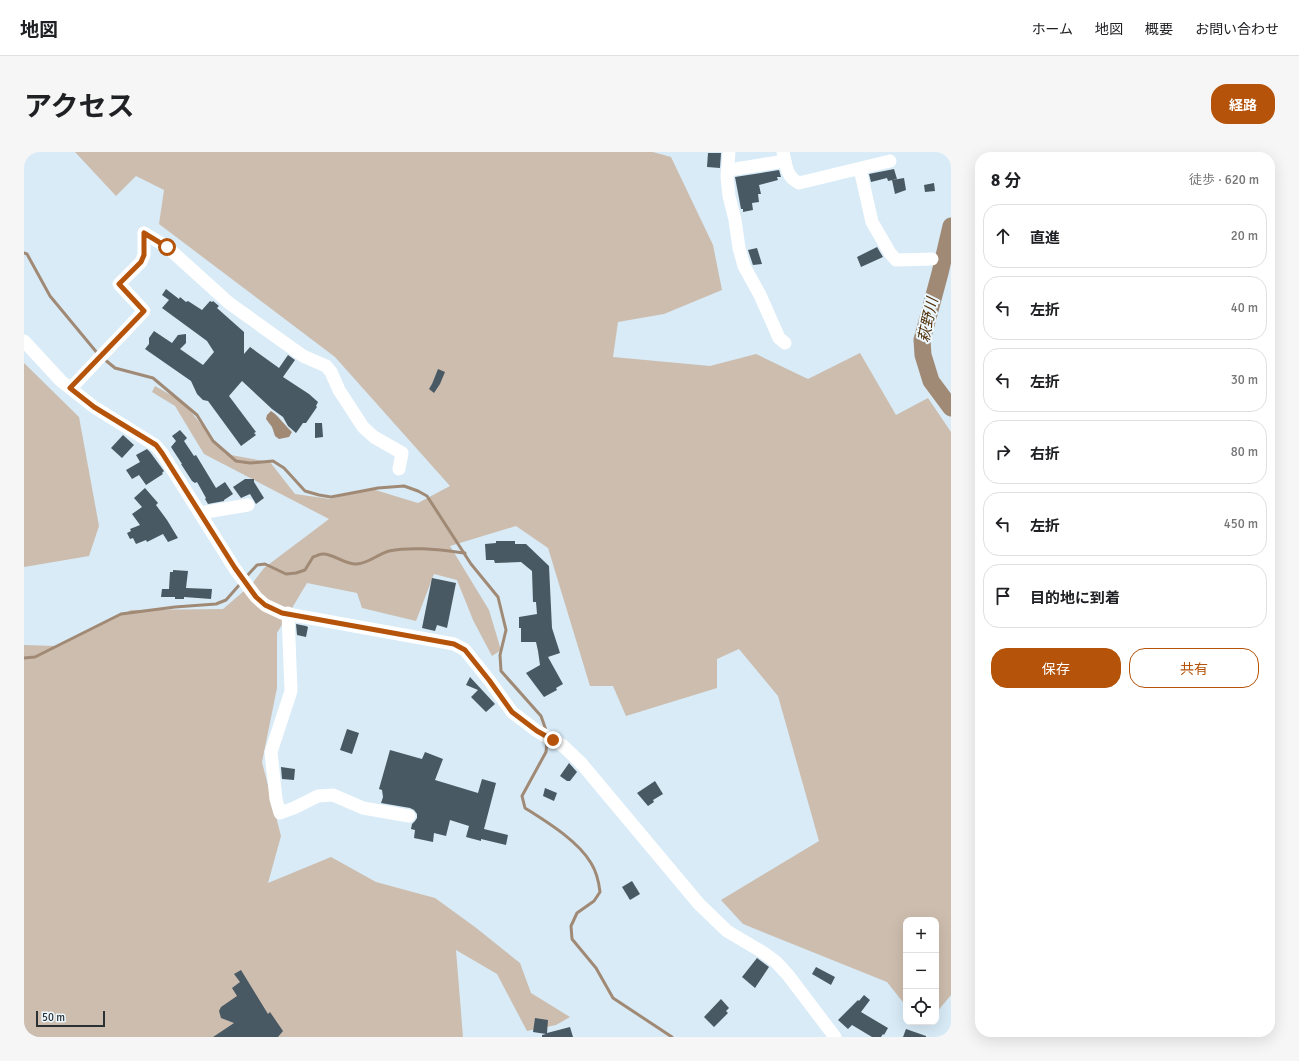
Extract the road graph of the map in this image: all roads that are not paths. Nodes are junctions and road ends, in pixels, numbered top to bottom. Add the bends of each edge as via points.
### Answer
1 (729, 152) edge
2 (784, 156) edge
3 (890, 161) dead end
4 (860, 169) junction
5 (729, 170) junction
6 (932, 259) dead end
7 (24, 341) edge
8 (785, 343) dead end
9 (70, 388) junction
10 (399, 460) dead end
11 (248, 505) dead end
12 (200, 513) junction
13 (288, 613) junction
14 (410, 816) dead end
15 (835, 1037) edge

1 - 5 street
2 - 4 street via 789,175 792,180 799,183
2 - 5 street
3 - 4 street
4 - 6 street via 872,222 890,253 896,260
5 - 8 street via 729,196 744,266 779,338
7 - 9 street
9 - 10 street via 144,311 119,284 141,262 144,255 144,233 167,247 234,307 303,356 326,366 363,427 364,435
9 - 12 street via 94,407 156,445
11 - 12 street
12 - 13 street via 256,597 265,605
13 - 14 street via 290,691 271,752 280,813 318,796 334,795 364,808
13 - 15 street via 454,644 465,650 512,712 562,745 581,763 699,904 727,931 764,953 788,974

